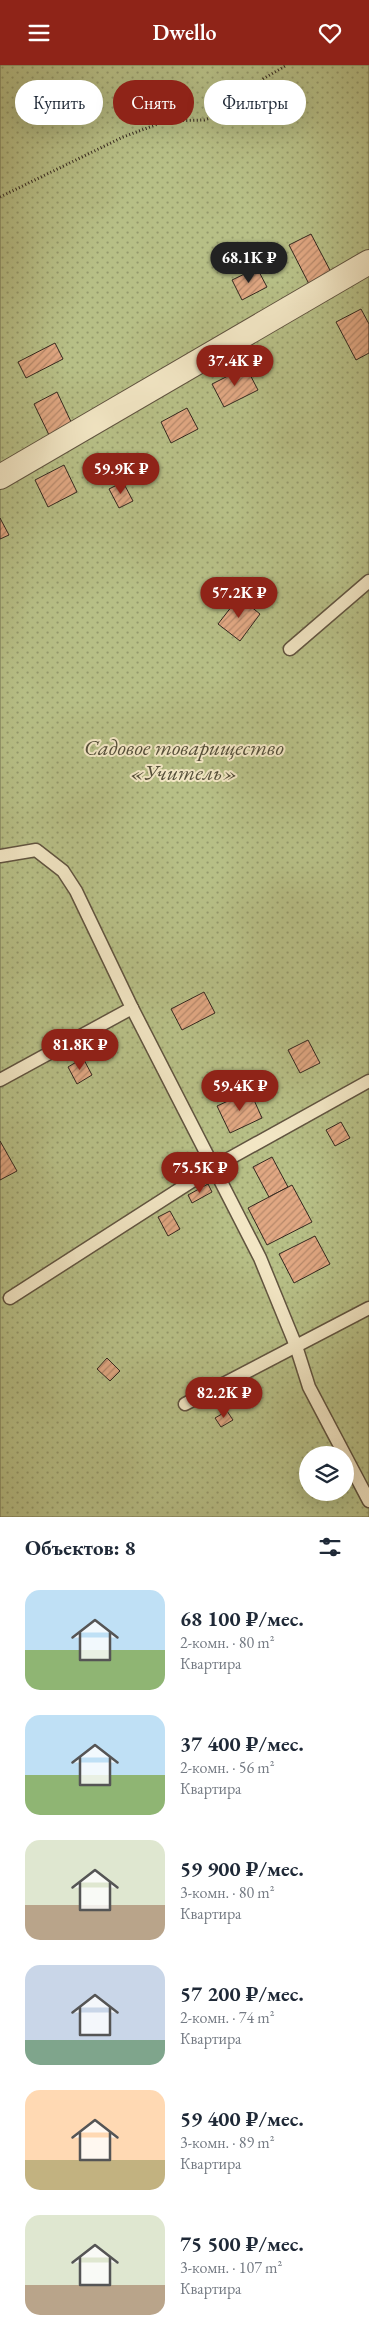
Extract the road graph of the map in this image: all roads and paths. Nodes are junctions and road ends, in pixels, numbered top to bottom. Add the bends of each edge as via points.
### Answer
1 (287, 65) edge
2 (0, 197) edge
3 (369, 262) edge
4 (0, 477) edge
5 (369, 581) edge
6 (290, 649) dead end
7 (0, 857) edge
8 (132, 1008) junction
9 (0, 1080) edge
10 (369, 1081) edge
11 (214, 1167) junction
12 (10, 1298) dead end
13 (369, 1308) edge
14 (296, 1346) junction
15 (185, 1404) dead end
16 (369, 1501) edge

1 - 2 path via 263,79 238,105 222,114 204,120 166,121 123,137
3 - 4 street
5 - 6 lane
7 - 8 lane via 36,849 63,871 76,891
8 - 9 lane
8 - 11 lane
10 - 11 lane
11 - 12 lane
11 - 14 lane via 260,1259
13 - 14 lane
14 - 15 lane
14 - 16 lane via 309,1387

